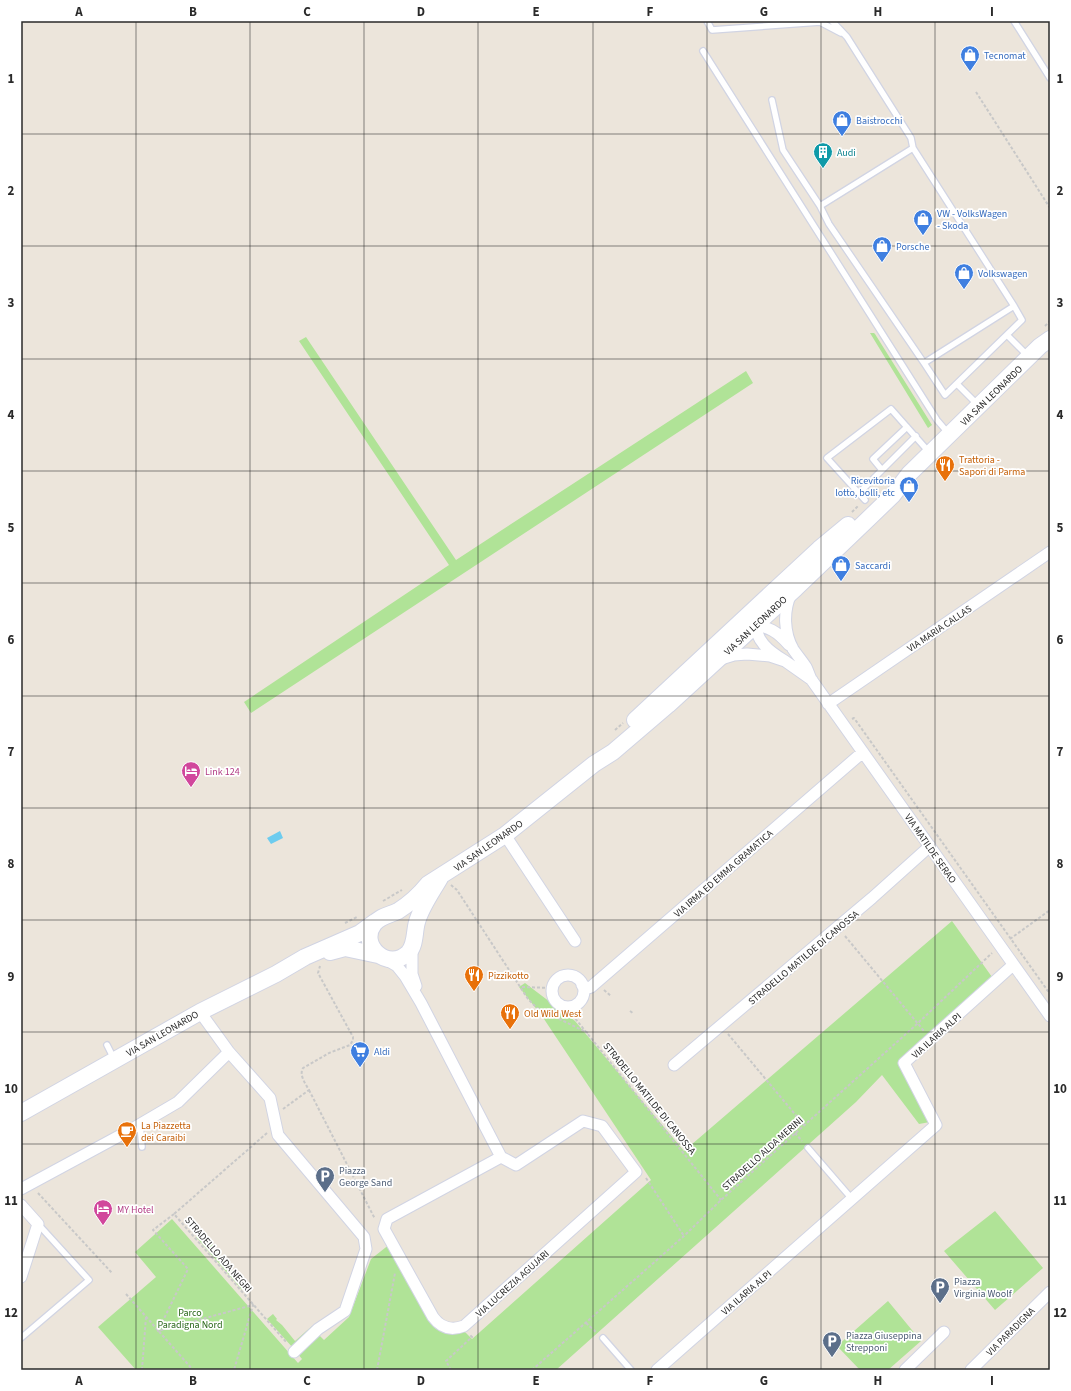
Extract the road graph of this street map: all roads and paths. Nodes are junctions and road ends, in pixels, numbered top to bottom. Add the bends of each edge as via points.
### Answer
1 (707, 21) edge
2 (832, 21) edge
3 (1014, 21) edge
4 (847, 36) junction
5 (703, 51) dead end
6 (1050, 78) edge
7 (976, 92) dead end
8 (772, 100) dead end
9 (913, 148) junction
10 (820, 206) junction
11 (1050, 208) edge
12 (1014, 306) junction
13 (1050, 321) edge
14 (1047, 334) edge
15 (1007, 335) junction
16 (1033, 354) junction
17 (924, 363) junction
18 (957, 384) junction
19 (979, 406) junction
20 (907, 427) junction
21 (949, 435) junction
22 (916, 436) junction
23 (930, 454) junction
24 (882, 470) junction
25 (909, 474) junction
26 (859, 493) junction
27 (865, 500) joint
28 (849, 515) dead end
29 (819, 549) junction
30 (1050, 552) edge
31 (796, 588) junction
32 (756, 625) junction
33 (795, 652) junction
34 (785, 661) junction
35 (713, 664) junction
36 (693, 665) junction
37 (812, 681) junction
38 (828, 704) junction
39 (624, 722) dead end
40 (613, 732) dead end
41 (863, 752) junction
42 (591, 766) junction
43 (505, 835) junction
44 (930, 846) junction
45 (440, 878) junction
46 (408, 886) dead end
47 (1050, 910) edge
48 (381, 913) junction
49 (360, 915) dead end
50 (339, 926) dead end
51 (838, 927) junction
52 (575, 941) dead end
53 (413, 942) junction
54 (1000, 946) junction
55 (305, 957) junction
56 (381, 957) junction
57 (1014, 965) junction
58 (582, 985) junction
59 (522, 988) dead end
60 (553, 988) junction
61 (607, 993) dead end
62 (611, 996) dead end
63 (422, 1004) junction
64 (566, 1007) junction
65 (630, 1011) dead end
66 (200, 1012) junction
67 (634, 1014) dead end
68 (1050, 1016) edge
69 (918, 1024) junction
70 (721, 1027) junction
71 (930, 1039) junction
72 (107, 1045) dead end
73 (229, 1052) junction
74 (115, 1060) junction
75 (674, 1065) dead end
76 (21, 1113) edge
77 (134, 1125) junction
78 (275, 1125) junction
79 (804, 1125) junction
80 (795, 1133) junction
81 (142, 1147) dead end
82 (808, 1148) joint
83 (501, 1157) junction
84 (636, 1172) junction
85 (26, 1187) edge
86 (852, 1199) junction
87 (721, 1200) junction
88 (21, 1205) edge
89 (174, 1214) junction
90 (38, 1224) junction
91 (684, 1236) junction
92 (112, 1274) dead end
93 (21, 1277) edge
94 (1050, 1292) edge
95 (126, 1294) dead end
96 (253, 1305) junction
97 (146, 1317) junction
98 (586, 1323) junction
99 (464, 1326) junction
100 (158, 1331) junction
101 (944, 1332) dead end
102 (21, 1338) edge
103 (603, 1338) joint
104 (294, 1352) joint
105 (142, 1370) edge
106 (194, 1370) edge
107 (234, 1370) edge
108 (451, 1370) edge
109 (532, 1370) edge
110 (631, 1370) edge
111 (657, 1370) edge
112 (905, 1370) edge
113 (971, 1370) edge

1 - 4 lane via 712,30 820,22
2 - 4 lane
3 - 6 lane
4 - 9 lane via 911,138
5 - 21 lane via 932,414
7 - 11 path
8 - 10 lane via 783,150
9 - 10 lane
9 - 12 lane
10 - 17 lane via 829,224
12 - 15 lane via 1022,320
12 - 17 lane
13 - 14 path
14 - 16 main road, VIA SAN LEONARDO
15 - 16 lane
15 - 18 lane
16 - 19 main road, VIA SAN LEONARDO
17 - 18 lane via 945,395
18 - 19 lane
19 - 21 main road, VIA SAN LEONARDO
20 - 22 lane
20 - 24 lane via 873,459
20 - 26 lane via 891,409 827,458
21 - 23 main road, VIA SAN LEONARDO
22 - 23 lane
22 - 24 lane
23 - 25 main road, VIA SAN LEONARDO
24 - 26 lane
25 - 29 main road, VIA SAN LEONARDO via 884,492
25 - 31 main road, VIA SAN LEONARDO via 890,498
26 - 27 lane
27 - 28 path
29 - 32 street via 798,577 758,614
29 - 36 main road, VIA SAN LEONARDO
30 - 38 street, VIA MARIA CALLAS
31 - 32 main road, VIA SAN LEONARDO
31 - 33 street, VIA MATILDE SERAO via 789,599 786,620 788,637
32 - 33 street, VIA MATILDE SERAO via 776,632
32 - 34 street, VIA MATILDE SERAO via 761,641
32 - 35 main road, VIA SAN LEONARDO
32 - 36 street via 746,625 718,651
33 - 37 street, VIA MATILDE SERAO
34 - 35 street, VIA MATILDE SERAO via 753,654 728,656
34 - 37 street, VIA MATILDE SERAO
35 - 42 main road, VIA SAN LEONARDO via 613,752
36 - 42 main road, VIA SAN LEONARDO via 606,748
37 - 38 street, VIA MATILDE SERAO
38 - 41 street, VIA MATILDE SERAO
39 - 40 path
41 - 44 street, VIA MATILDE SERAO
41 - 58 street, VIA IRMA ED EMMA GRAMATICA via 597,982 588,988
42 - 43 main road, VIA SAN LEONARDO
43 - 45 main road, VIA SAN LEONARDO
43 - 52 street
44 - 51 street, STRADELLO MATILDE DI CANOSSA
44 - 54 street, VIA MATILDE SERAO
45 - 48 main road, VIA SAN LEONARDO via 428,884 398,910
45 - 53 main road via 417,920
46 - 48 path
47 - 54 path, STRADELLO ALDA MERINI
48 - 53 main road via 396,915 409,923 413,929
48 - 55 main road, VIA SAN LEONARDO via 360,933
48 - 56 main road via 369,935 373,949
49 - 50 path
51 - 69 path
51 - 70 street, STRADELLO MATILDE DI CANOSSA
53 - 56 main road via 403,957 390,960
53 - 63 street via 412,974
54 - 57 street, VIA MATILDE SERAO
54 - 69 path, STRADELLO ALDA MERINI
55 - 56 main road, VIA SAN LEONARDO via 345,948
55 - 66 main road, VIA SAN LEONARDO
56 - 63 street via 397,966 406,976
57 - 68 street, VIA MATILDE SERAO
57 - 71 street, VIA ILARIA ALPI
58 - 60 street via 577,978 564,976 555,982
58 - 64 street via 584,991 580,1002
59 - 60 path
60 - 64 street via 556,1002
61 - 62 path
63 - 83 street
64 - 87 path, STRADELLO MATILDE DI CANOSSA
65 - 67 path
66 - 73 street
66 - 74 main road, VIA SAN LEONARDO
69 - 71 path
69 - 79 path, STRADELLO ALDA MERINI
70 - 75 street, STRADELLO MATILDE DI CANOSSA
70 - 79 path
71 - 86 street, VIA ILARIA ALPI via 904,1063 936,1125
72 - 74 lane
73 - 77 street via 178,1102
73 - 78 street via 270,1098
74 - 76 main road, VIA SAN LEONARDO
77 - 81 lane
77 - 85 street
78 - 89 path, STRADELLO ADA NEGRI
78 - 104 street via 278,1135 364,1237 366,1249 345,1311 318,1329
79 - 80 path, STRADELLO ALDA MERINI
80 - 82 path
80 - 87 path, STRADELLO ALDA MERINI
82 - 86 lane
83 - 84 street via 516,1165 583,1121 602,1126
83 - 99 street via 387,1219 384,1229 438,1323 451,1328
84 - 91 path via 644,1176
84 - 99 street, VIA LUCREZIA AGUJARI
85 - 92 path
86 - 111 street, VIA ILARIA ALPI
87 - 91 path, STRADELLO ALDA MERINI
88 - 90 street
89 - 96 path, STRADELLO ADA NEGRI
89 - 100 path via 154,1230 188,1269
90 - 93 street
90 - 102 lane via 89,1280
91 - 98 path, STRADELLO ALDA MERINI
94 - 113 street, VIA PARADIGNA
95 - 97 path
96 - 100 path
96 - 104 path, STRADELLO ADA NEGRI
96 - 107 path
97 - 100 path
97 - 105 path
98 - 103 path
98 - 109 path, STRADELLO ALDA MERINI
99 - 108 path via 472,1337 446,1361
100 - 106 path
101 - 112 street
103 - 110 lane

